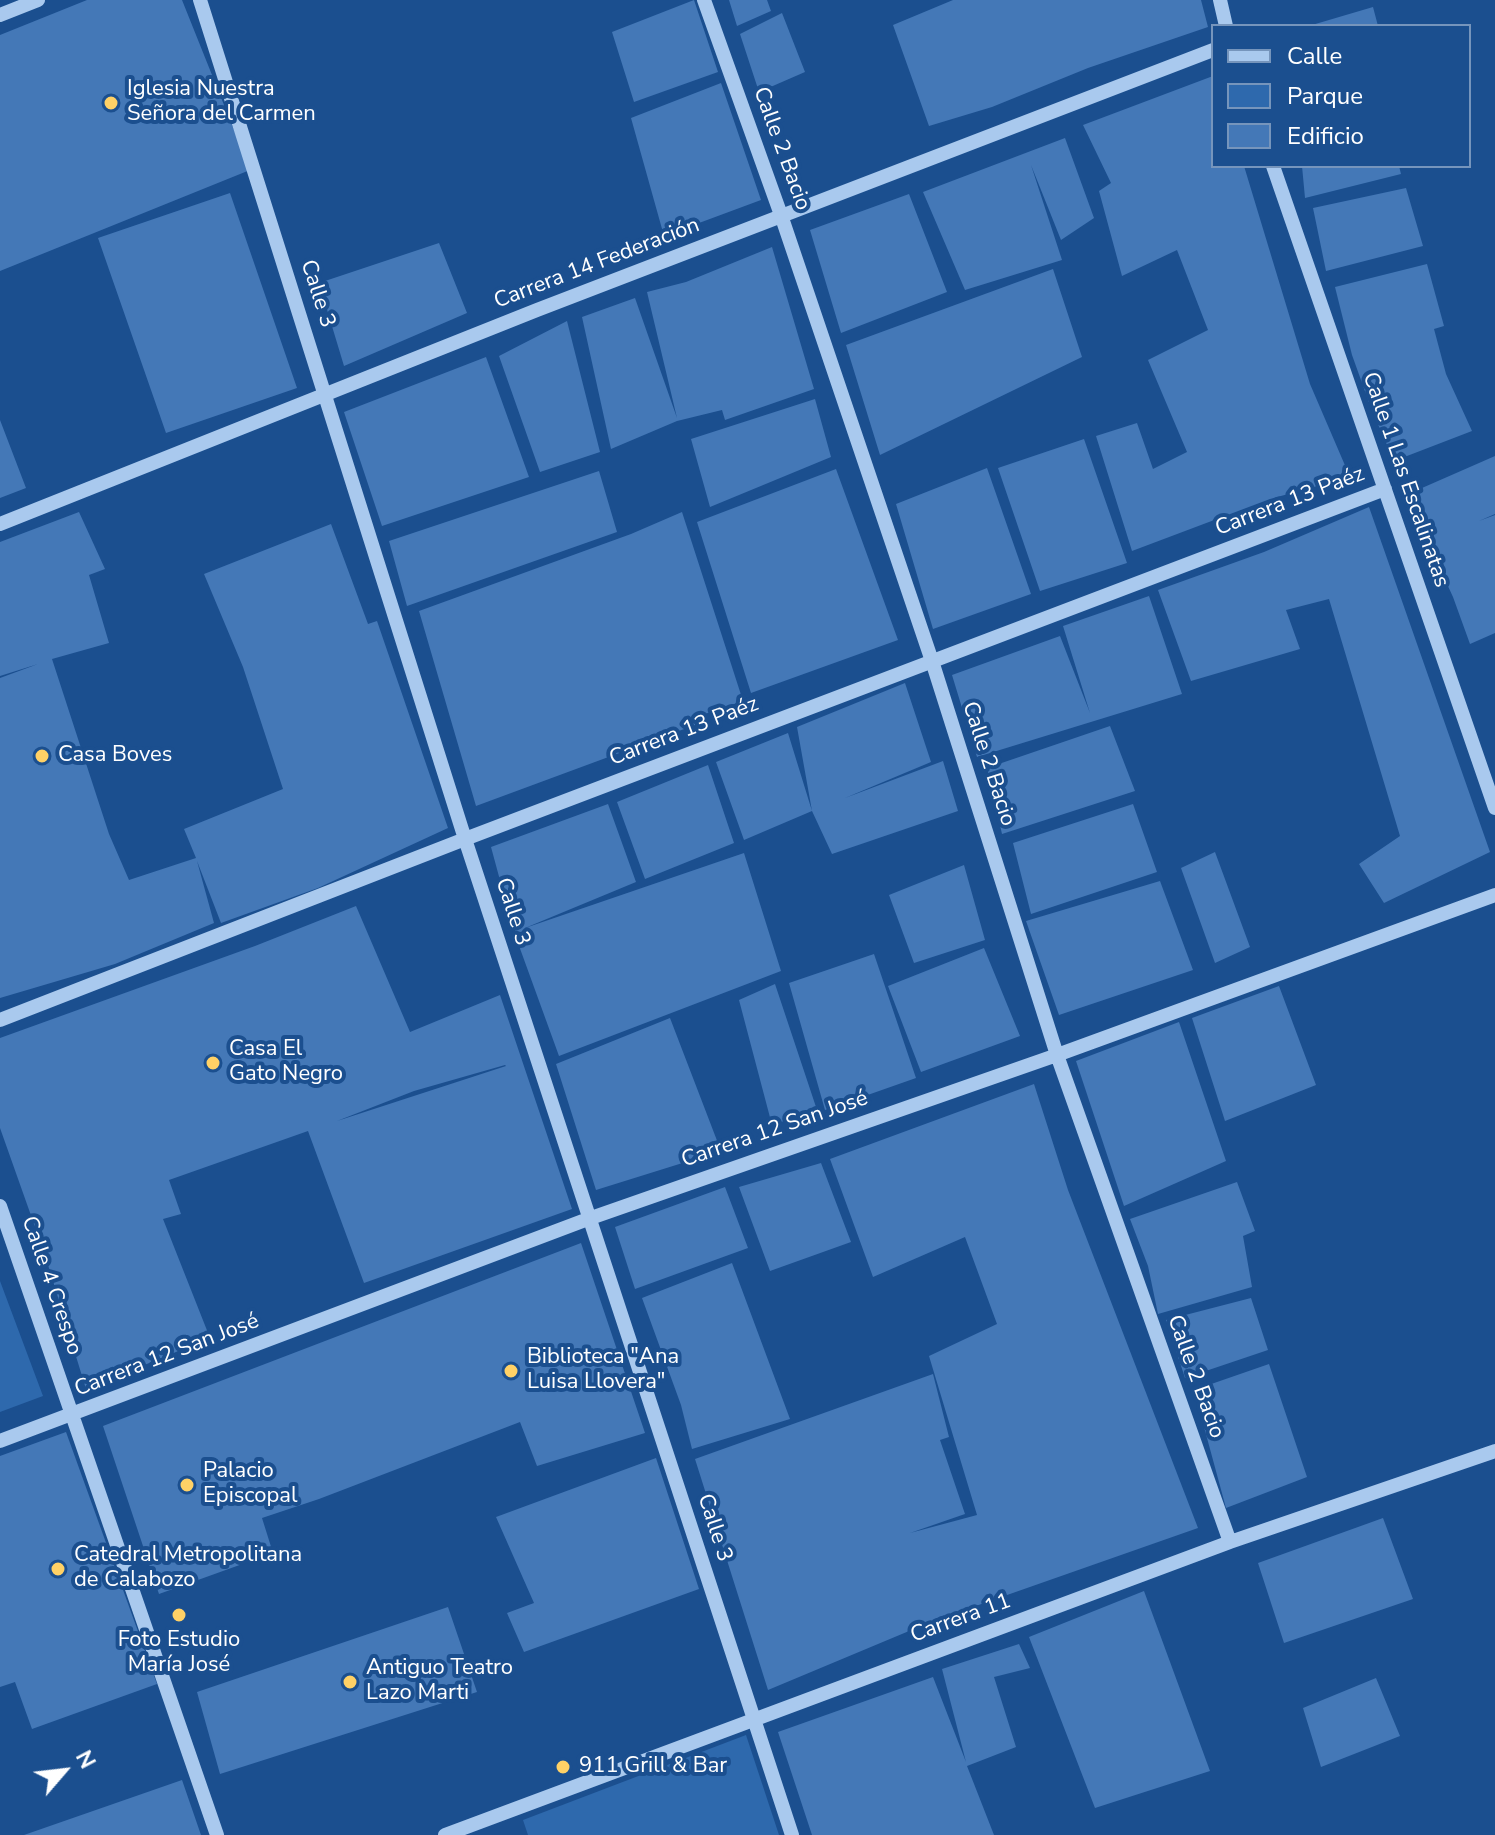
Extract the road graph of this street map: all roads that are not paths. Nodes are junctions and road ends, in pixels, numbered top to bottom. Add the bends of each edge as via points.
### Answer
1 (38, 0) edge
2 (200, 0) edge
3 (704, 0) edge
4 (1220, 0) edge
5 (0, 15) edge
6 (1226, 24) edge
7 (1211, 51) edge
8 (1274, 168) edge
9 (781, 215) junction
10 (327, 395) junction
11 (1385, 489) junction
12 (0, 524) edge
13 (932, 661) junction
14 (1495, 808) edge
15 (465, 839) junction
16 (1495, 895) edge
17 (0, 1020) edge
18 (1057, 1055) junction
19 (0, 1206) edge
20 (588, 1219) junction
21 (72, 1415) junction
22 (0, 1441) edge
23 (1495, 1451) edge
24 (1230, 1542) junction
25 (754, 1719) junction
26 (217, 1835) edge
27 (445, 1835) edge
28 (792, 1835) edge

1 - 5 street
2 - 10 street, Calle 3
3 - 9 street, Calle 2 Bacio
4 - 6 street
7 - 9 street, Carrera 14 Federación
8 - 11 street, Calle 1 Las Escalinatas
9 - 10 street, Carrera 14 Federación
9 - 13 street, Calle 2 Bacio
10 - 12 street, Carrera 14 Federación
10 - 15 street, Calle 3
11 - 13 street, Carrera 13 Paéz
11 - 14 street, Calle 1 Las Escalinatas
13 - 15 street, Carrera 13 Paéz
13 - 18 street, Calle 2 Bacio
15 - 17 street, Carrera 13 Paéz
15 - 20 street, Calle 3
16 - 18 street, Carrera 12 San José
18 - 20 street, Carrera 12 San José
18 - 24 street, Calle 2 Bacio
19 - 21 street, Calle 4 Crespo
20 - 21 street, Carrera 12 San José
20 - 25 street, Calle 3
21 - 22 street, Carrera 12 San José
21 - 26 street, Calle 4 Crespo
23 - 24 street, Carrera 11
24 - 25 street, Carrera 11
25 - 27 street, Carrera 11
25 - 28 street, Calle 3

